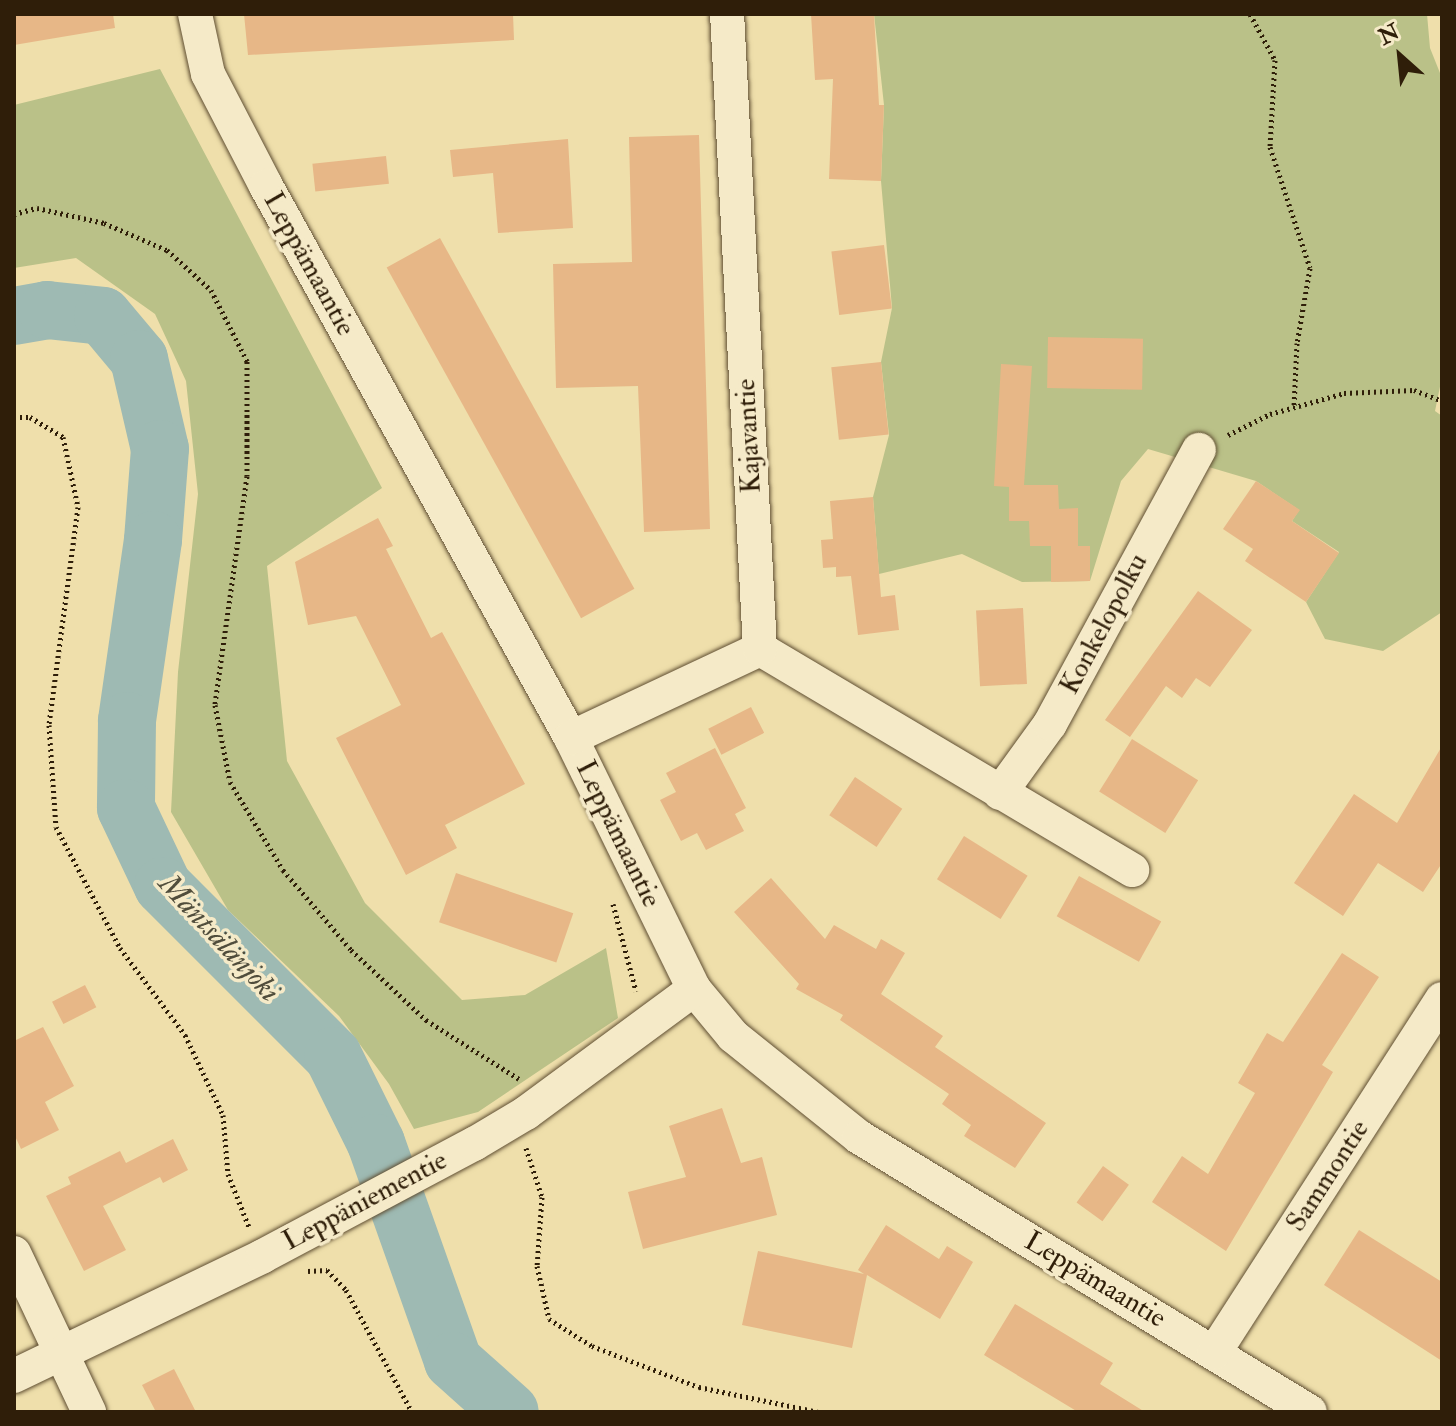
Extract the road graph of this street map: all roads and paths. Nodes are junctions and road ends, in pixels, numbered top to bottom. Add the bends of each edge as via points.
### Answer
1 (195, 14) edge
2 (727, 14) edge
3 (1250, 14) edge
4 (14, 214) edge
5 (1442, 401) edge
6 (1294, 407) junction
7 (14, 417) edge
8 (1199, 450) joint
9 (760, 649) junction
10 (571, 738) junction
11 (1000, 793) junction
12 (1132, 870) dead end
13 (694, 989) junction
14 (1442, 999) edge
15 (526, 1113) junction
16 (14, 1253) edge
17 (263, 1256) junction
18 (1214, 1353) junction
19 (60, 1354) junction
20 (14, 1376) edge
21 (89, 1412) edge
22 (412, 1412) edge
23 (819, 1412) edge
24 (1310, 1412) edge

1 - 10 street, Leppämaantie via 208,74 266,186
2 - 9 street, Kajavantie
3 - 6 path via 1275,60 1270,147 1310,268 1297,343
4 - 15 path via 37,208 104,223 167,250 211,290 247,361 247,476 215,705 230,782 283,870 351,950 426,1020 518,1074
5 - 6 path via 1414,390 1344,393
6 - 8 path
7 - 17 path via 30,417 63,437 78,507 49,725 56,827 120,948 185,1035 223,1115 228,1174
8 - 11 street, Konkelopolku via 1050,724
9 - 10 street
9 - 11 street
10 - 13 street, Leppämaantie
11 - 12 street
13 - 15 street, Leppäniementie
13 - 18 street, Leppämaantie via 733,1036 859,1137
14 - 18 street, Sammontie
15 - 17 street, Leppäniementie
15 - 23 path via 526,1147 542,1197 537,1266 549,1319 592,1346 699,1387
16 - 19 street
17 - 19 street, Leppäniementie
17 - 22 path via 274,1273 327,1270 346,1290
18 - 24 street, Leppämaantie
19 - 20 street, Leppäniementie
19 - 21 street

